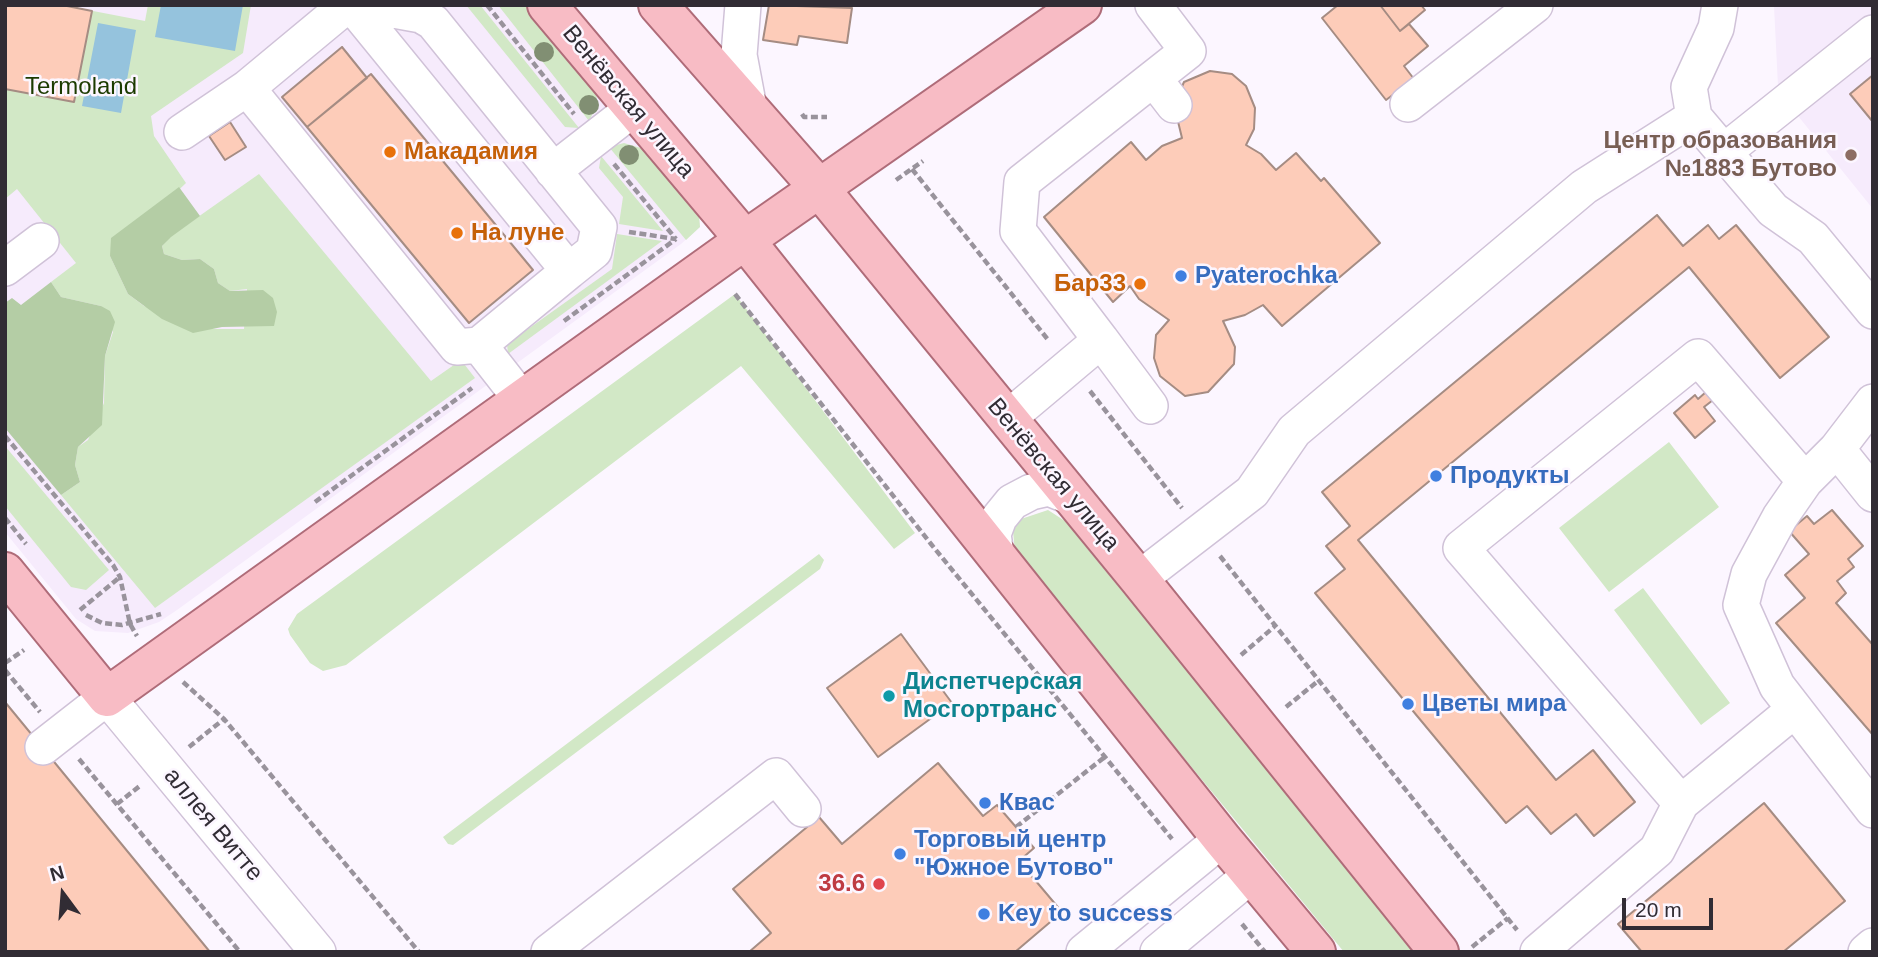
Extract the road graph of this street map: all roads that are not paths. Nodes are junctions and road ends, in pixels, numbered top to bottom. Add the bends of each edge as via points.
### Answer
1 (349, 5) edge
2 (366, 5) edge
3 (547, 5) edge
4 (659, 5) edge
5 (743, 5) edge
6 (1082, 5) edge
7 (1153, 5) edge
8 (1535, 5) edge
9 (1720, 5) edge
10 (1873, 33) edge
11 (247, 88) junction
12 (1408, 104) dead end
13 (634, 108) junction
14 (749, 108) junction
15 (1694, 117) junction
16 (182, 132) dead end
17 (1726, 151) junction
18 (553, 171) junction
19 (819, 188) junction
20 (745, 240) junction
21 (41, 241) dead end
22 (5, 268) edge
23 (569, 271) junction
24 (1873, 311) edge
25 (1101, 340) junction
26 (489, 357) junction
27 (522, 400) junction
28 (1873, 402) edge
29 (1150, 406) dead end
30 (1007, 419) junction
31 (1837, 450) junction
32 (1805, 481) junction
33 (1873, 494) edge
34 (1069, 496) junction
35 (996, 555) junction
36 (5, 572) edge
37 (1139, 579) junction
38 (107, 697) junction
39 (1793, 711) junction
40 (51, 741) road end
41 (1681, 803) junction
42 (803, 809) dead end
43 (1873, 810) edge
44 (1222, 839) junction
45 (1252, 874) junction
46 (1530, 943) edge
47 (1873, 946) edge
48 (318, 952) edge
49 (550, 952) edge
50 (1084, 952) edge
51 (1158, 952) edge
52 (1316, 952) edge
53 (1438, 952) edge
54 (1866, 952) edge

1 - 11 street
1 - 23 street
2 - 18 street via 421,15 433,22
3 - 13 main road, Венёвская улица
4 - 14 main road, Венёвская улица
5 - 14 street via 739,55
6 - 19 main road
7 - 25 street via 1188,51 1164,92 1022,183 1018,231
8 - 12 street
9 - 15 street via 1716,29 1689,86
10 - 17 street
11 - 16 street
11 - 26 street via 457,347
13 - 18 street
13 - 20 main road, Венёвская улица
14 - 19 main road, Венёвская улица
15 - 17 street
15 - 37 street via 1563,204 1294,431 1252,492
17 - 24 street via 1773,210 1813,238
18 - 23 street via 599,228 594,251
19 - 20 main road
19 - 30 main road, Венёвская улица
20 - 27 main road
20 - 35 main road, Венёвская улица
21 - 22 street
23 - 26 street
25 - 29 street
25 - 30 street
26 - 27 street
27 - 38 main road
28 - 31 street
30 - 34 main road, Венёвская улица
31 - 32 street
31 - 33 street
32 - 39 street via 1749,574 1741,605
32 - 41 street via 1698,357 1461,548
34 - 35 street via 1049,488 1012,502 993,534
34 - 37 main road, Венёвская улица
35 - 44 main road, Венёвская улица
36 - 38 main road
37 - 53 main road, Венёвская улица
38 - 40 street
38 - 48 street, аллея Витте
39 - 41 street
39 - 43 street
41 - 46 street via 1657,850
42 - 49 street via 776,776
44 - 45 main road, Венёвская улица
44 - 50 street
45 - 51 street
45 - 52 main road, Венёвская улица
47 - 54 street

